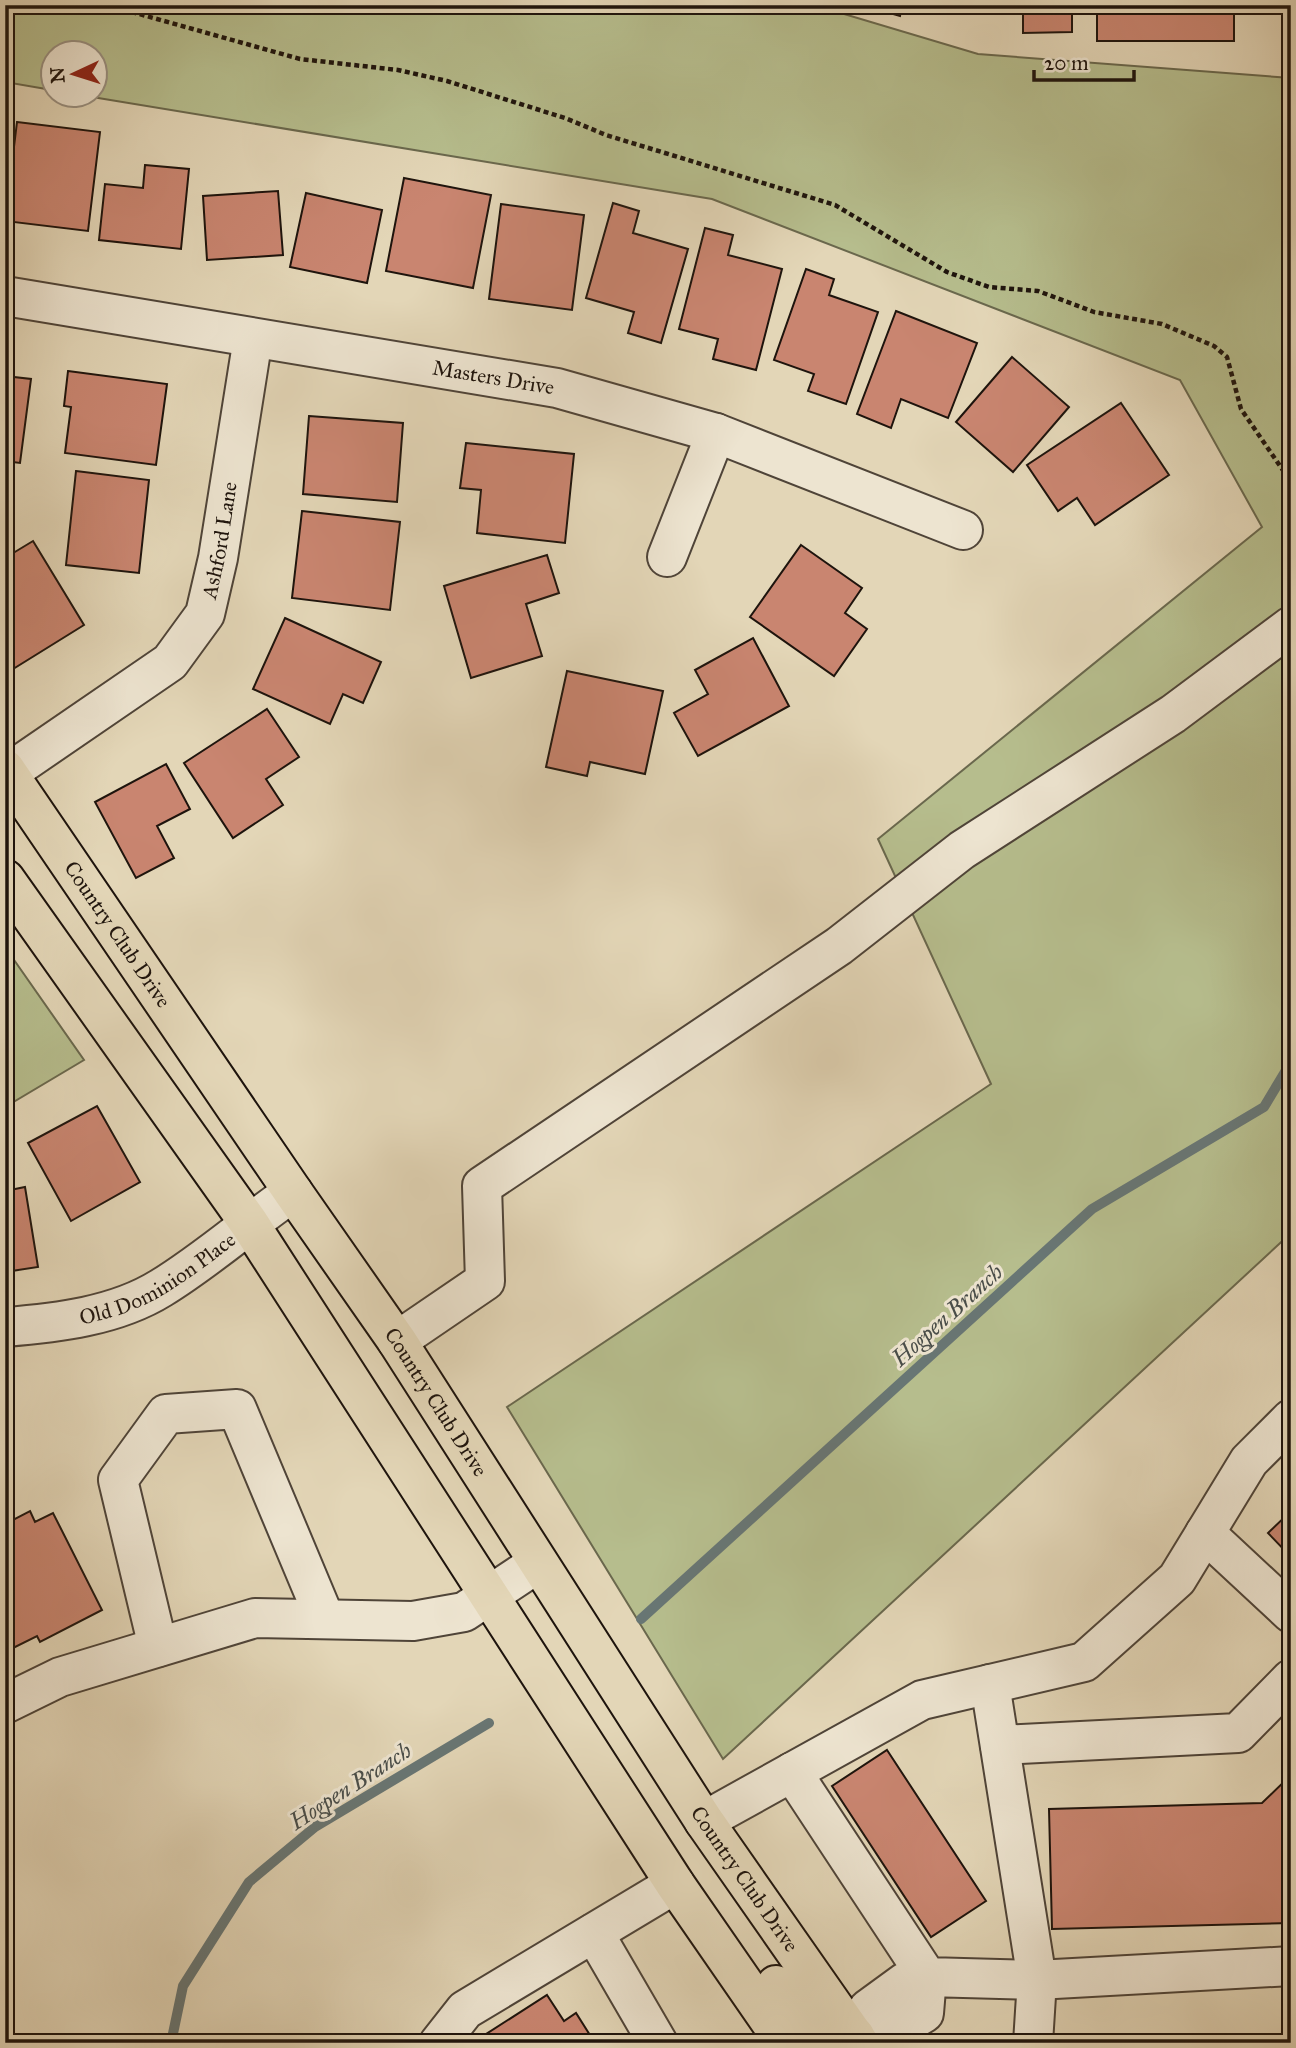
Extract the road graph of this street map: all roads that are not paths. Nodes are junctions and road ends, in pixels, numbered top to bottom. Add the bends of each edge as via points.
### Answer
1 (5, 296) edge
2 (253, 338) junction
3 (716, 433) junction
4 (963, 530) dead end
5 (667, 557) dead end
6 (1291, 626) edge
7 (7, 771) edge
8 (5, 879) edge
9 (293, 1192) junction
10 (249, 1223) junction
11 (5, 1327) edge
12 (397, 1341) junction
13 (1291, 1419) edge
14 (1205, 1533) junction
15 (538, 1563) junction
16 (489, 1596) junction
17 (1291, 1613) edge
18 (325, 1619) junction
19 (158, 1647) junction
20 (1291, 1679) edge
21 (990, 1684) junction
22 (5, 1704) edge
23 (1000, 1745) junction
24 (792, 1772) junction
25 (704, 1821) junction
26 (683, 1896) junction
27 (594, 1933) junction
28 (1291, 1966) edge
29 (927, 1977) junction
30 (1037, 1980) junction
31 (857, 2039) edge
32 (439, 2043) edge
33 (658, 2043) edge
34 (785, 2043) edge
35 (1033, 2043) edge

1 - 2 street, Masters Drive
2 - 3 street, Masters Drive via 557,388
2 - 7 street, Ashford Lane via 205,614 170,662
3 - 4 street, Masters Drive
3 - 5 street
6 - 12 street via 1173,714 962,850 839,946 482,1186 485,1281
7 - 9 main road, Country Club Drive
8 - 10 main road
9 - 10 street, Old Dominion Place
9 - 12 main road, Country Club Drive
10 - 11 street, Old Dominion Place via 160,1289 95,1314
10 - 16 main road
12 - 15 main road, Country Club Drive
13 - 14 street via 1249,1461
14 - 17 street
14 - 21 street via 1177,1579 1084,1662
15 - 16 street
15 - 25 main road, Country Club Drive
16 - 18 street via 464,1612 413,1621
16 - 26 main road
18 - 19 street via 255,1618
18 - 19 street via 237,1409 166,1414 118,1480
19 - 22 street via 60,1677
20 - 23 street via 1238,1733
21 - 23 street
21 - 24 street via 922,1700
23 - 30 street
24 - 25 street
24 - 29 street
25 - 31 main road, Country Club Drive
26 - 27 street
26 - 31 main road via 729,1917 806,2026 822,2037
26 - 34 main road
27 - 32 street via 465,2010
27 - 33 street
28 - 30 street
29 - 30 street
29 - 31 street via 905,1982 868,2009
30 - 35 street

